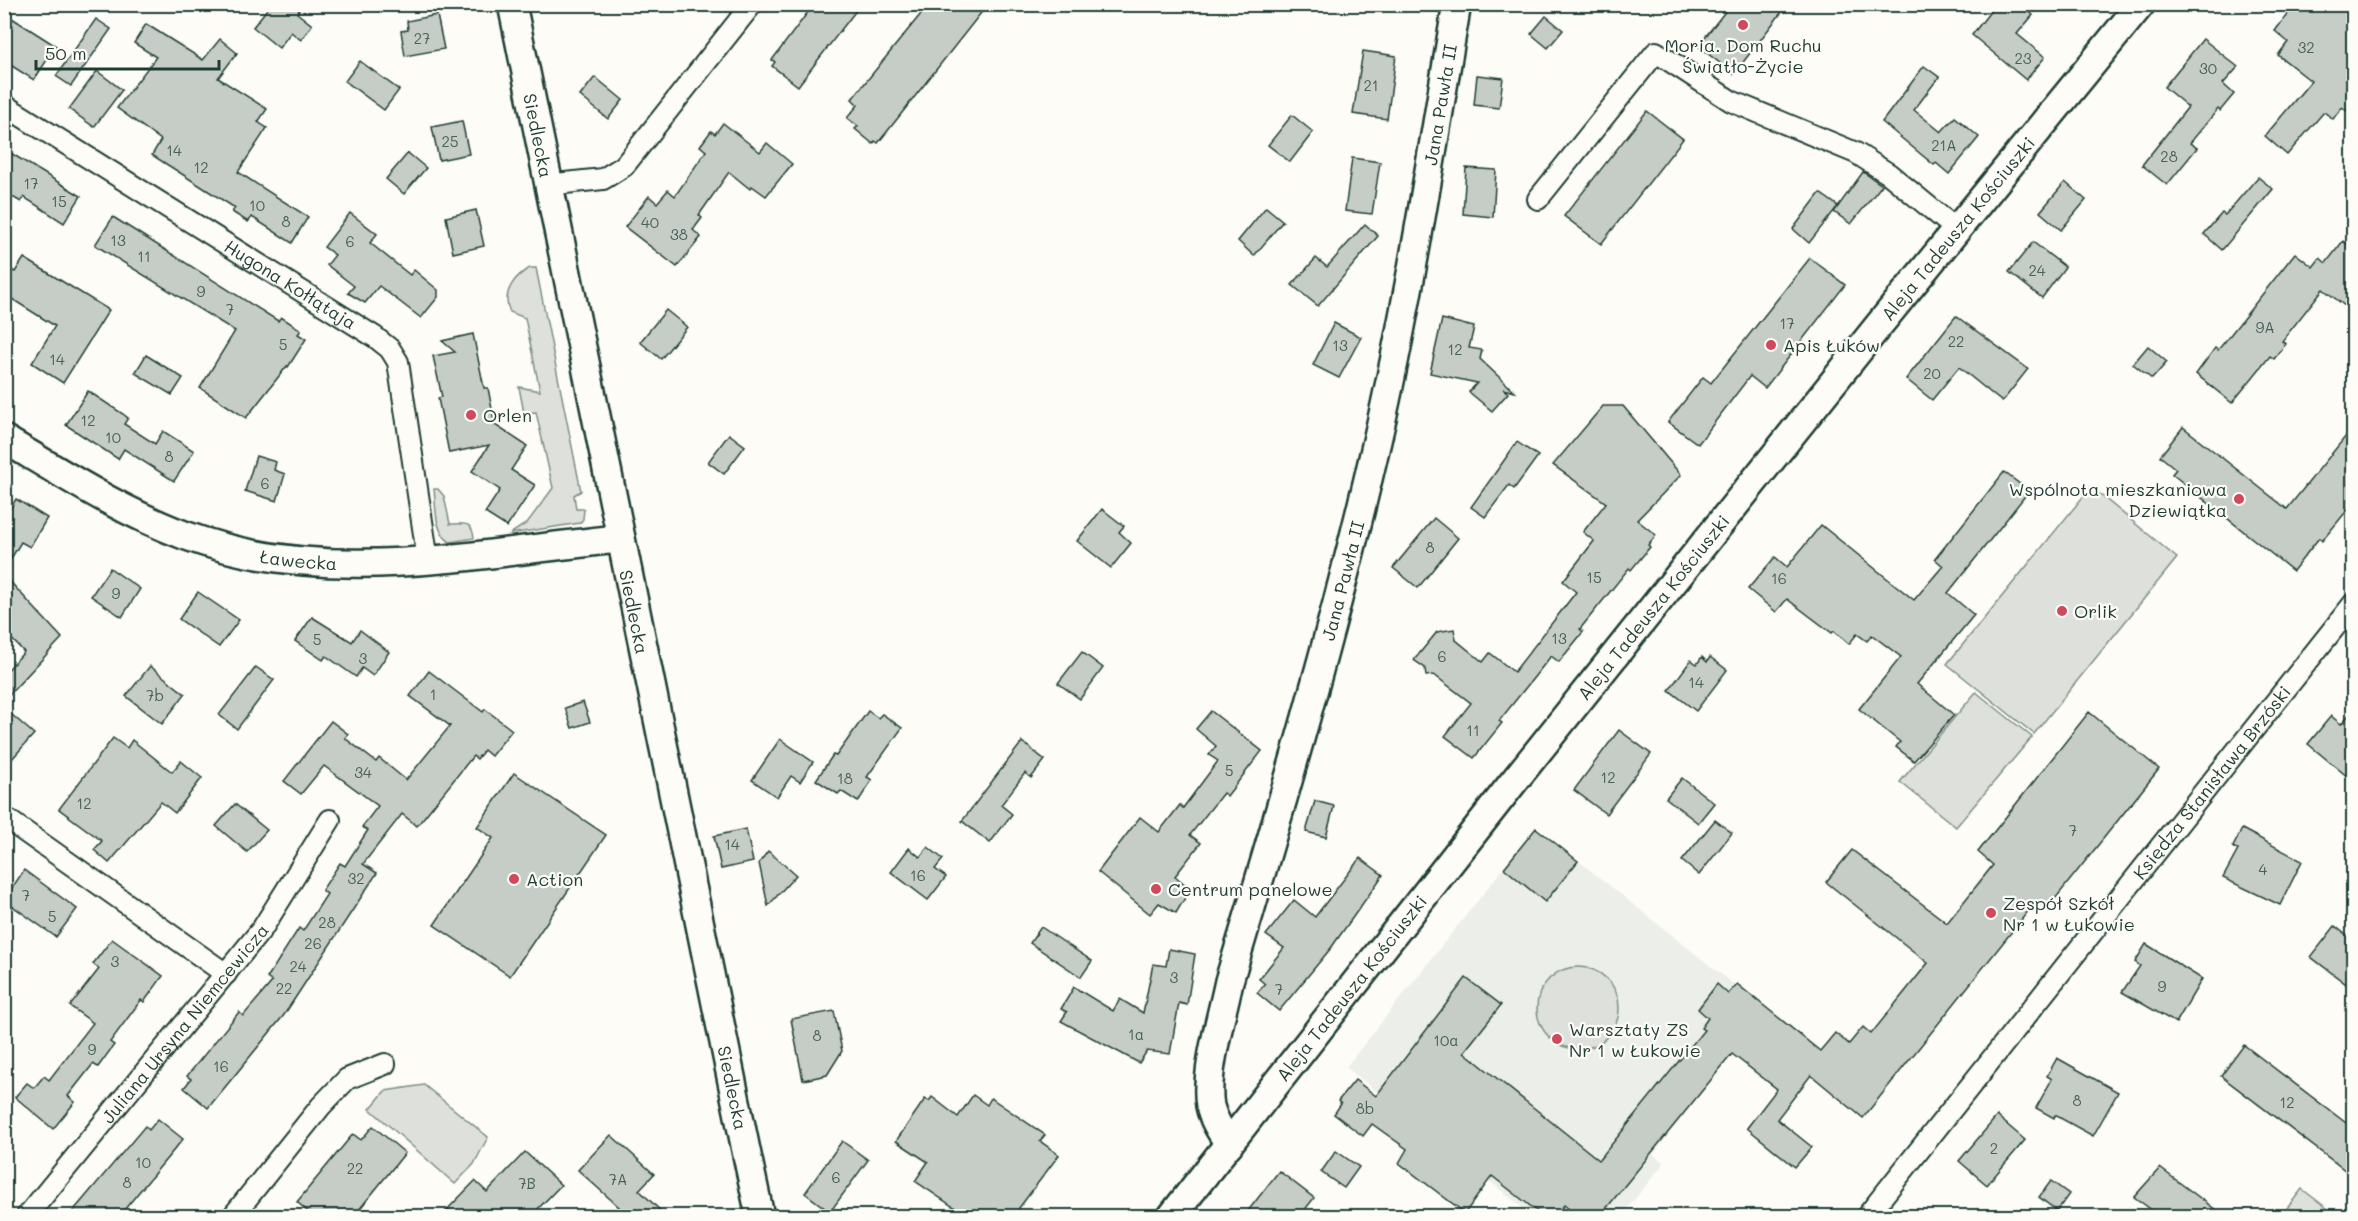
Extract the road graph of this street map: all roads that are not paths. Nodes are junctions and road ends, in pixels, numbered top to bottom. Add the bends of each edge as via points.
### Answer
1 (512, 4) edge
2 (752, 4) edge
3 (1457, 4) edge
4 (2141, 4) edge
5 (4, 105) edge
6 (546, 185) junction
7 (1538, 199) dead end
8 (1957, 230) junction
9 (4, 439) edge
10 (620, 538) junction
11 (428, 561) junction
12 (2354, 603) edge
13 (330, 820) dead end
14 (6, 822) edge
15 (226, 974) junction
16 (385, 1064) dead end
17 (1229, 1144) junction
18 (27, 1216) edge
19 (233, 1216) edge
20 (760, 1216) edge
21 (1172, 1216) edge
22 (1867, 1216) edge

1 - 6 street, Siedlecka
2 - 6 street via 624,166 603,179
3 - 17 street, Jana Pawła II via 1378,438 1340,591 1229,981 1212,1066 1210,1107
4 - 8 street, Aleja Tadeusza Kościuszki
5 - 11 street, Hugona Kołłątaja via 390,349 398,362 404,392
6 - 10 street, Siedlecka
7 - 8 street via 1656,52 1731,101 1856,153 1889,174
8 - 17 street, Aleja Tadeusza Kościuszki via 1503,795
9 - 11 street, Ławecka via 137,516 230,549 323,564
10 - 11 street, Ławecka
10 - 20 street, Siedlecka
12 - 22 street, Księdza Stanisława Brzóski
13 - 15 street, Juliana Ursyna Niemcewicza via 262,929
14 - 15 street
15 - 18 street, Juliana Ursyna Niemcewicza
16 - 19 street via 347,1079 327,1099
17 - 21 street, Aleja Tadeusza Kościuszki

